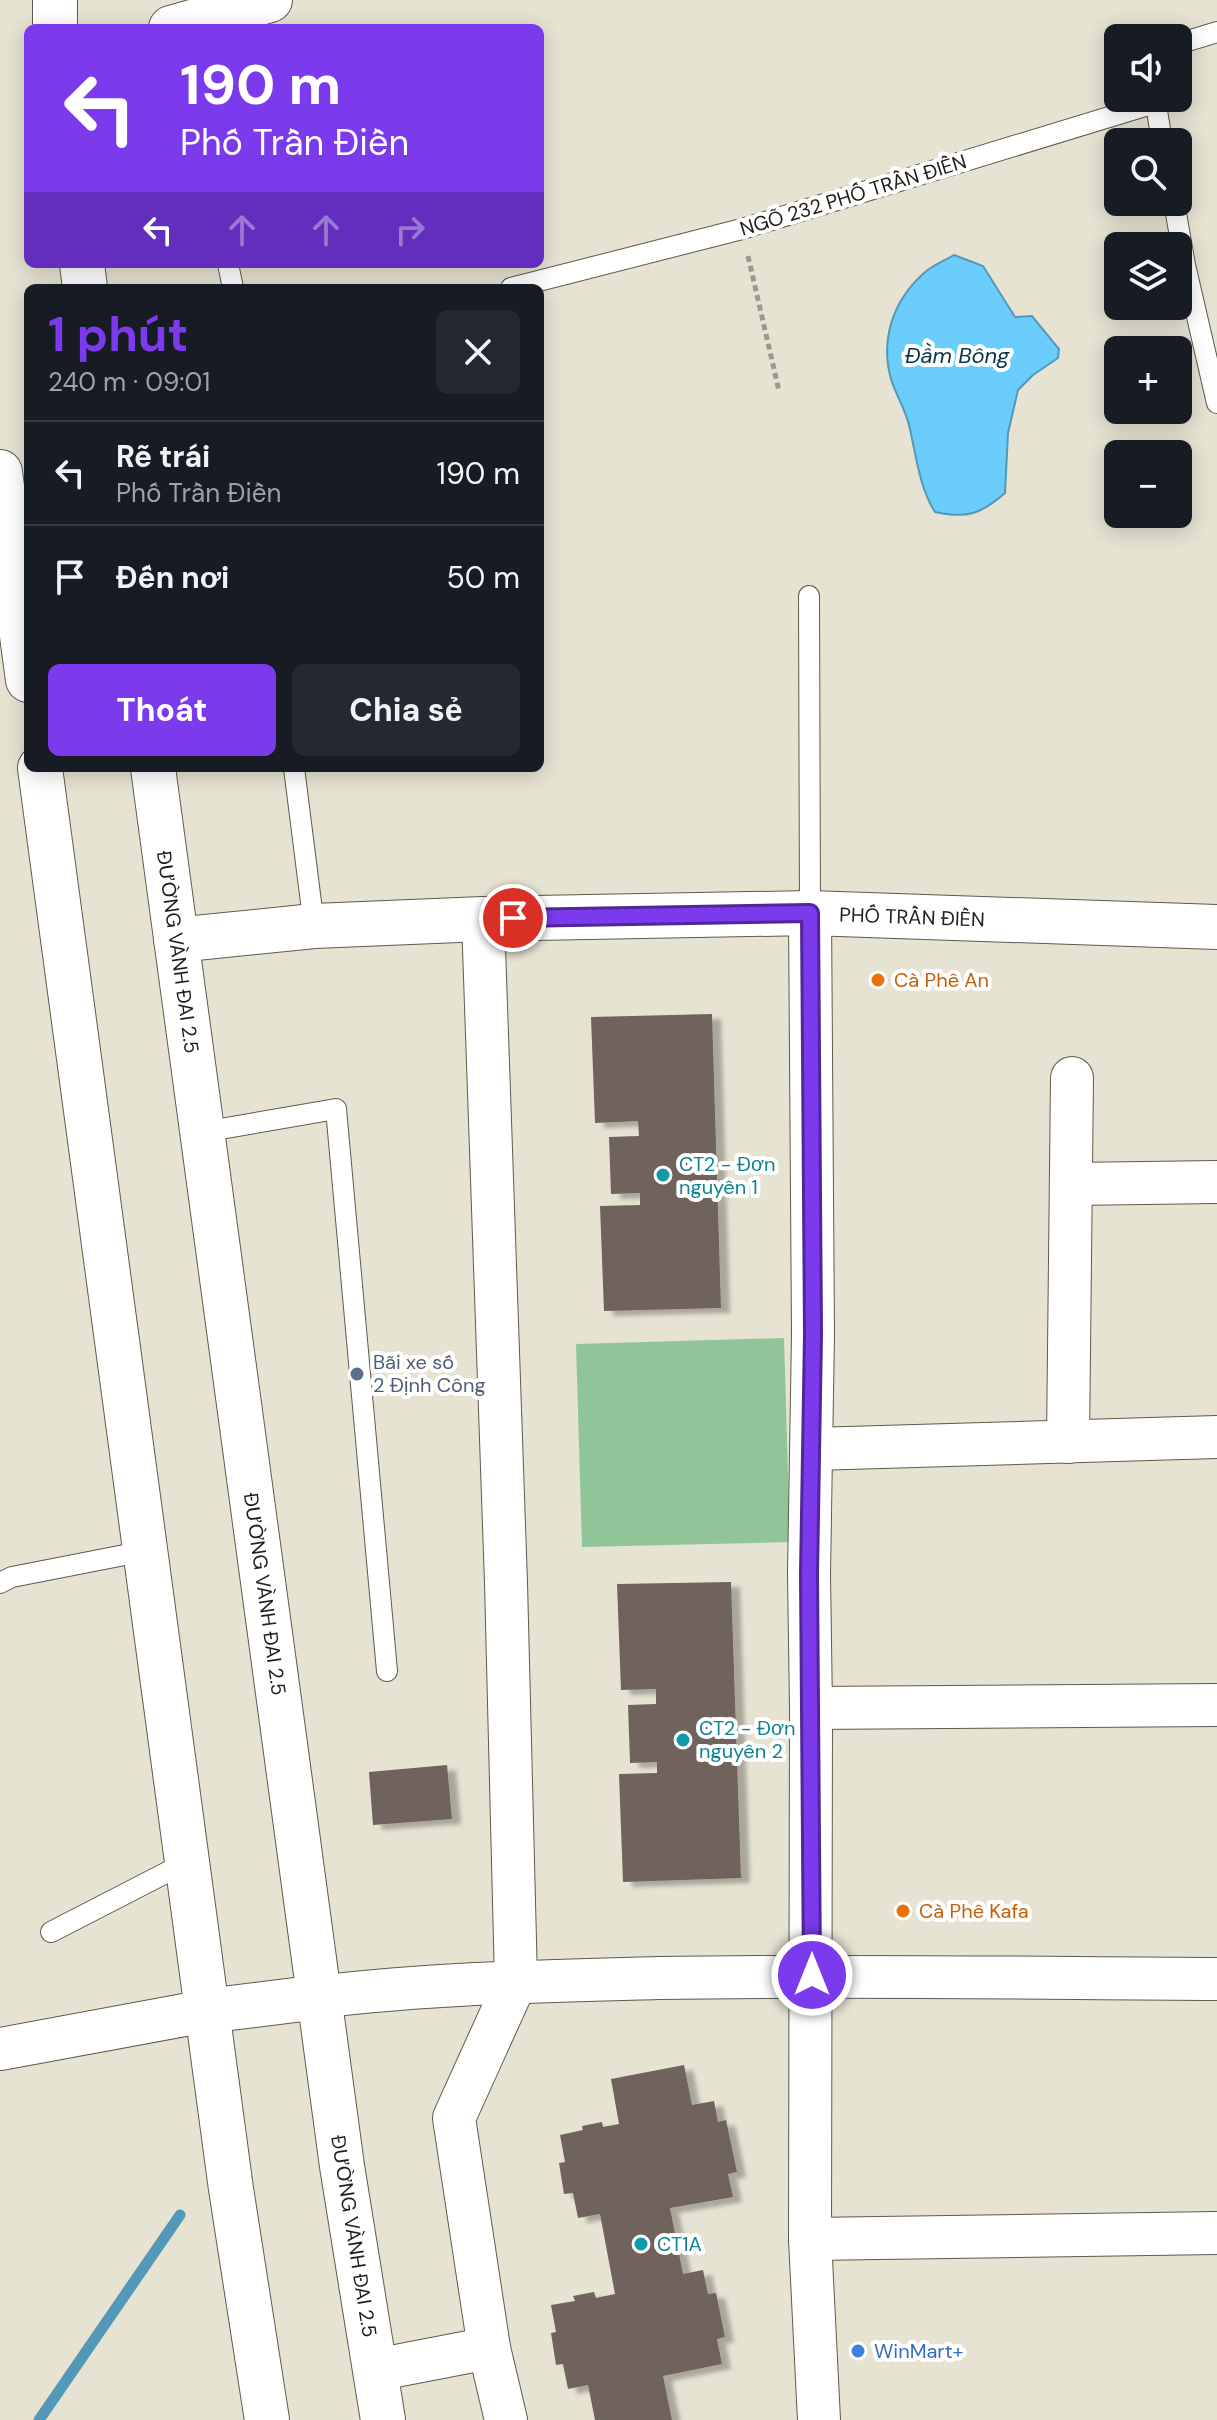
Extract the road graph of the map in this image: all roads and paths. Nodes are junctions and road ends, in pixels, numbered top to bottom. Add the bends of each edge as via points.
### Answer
1 (55, 0) edge
2 (270, 0) edge
3 (182, 20) edge
4 (55, 24) edge
5 (1217, 32) edge
6 (1192, 40) edge
7 (1120, 112) edge
8 (1176, 216) edge
9 (742, 229) junction
10 (527, 284) edge
11 (779, 391) dead end
12 (1217, 403) edge
13 (0, 472) edge
14 (18, 537) edge
15 (809, 596) dead end
16 (24, 623) edge
17 (41, 772) edge
18 (154, 772) edge
19 (295, 772) edge
20 (810, 913) junction
21 (483, 919) junction
22 (314, 926) junction
23 (1217, 927) edge
24 (176, 940) junction
25 (1072, 1078) dead end
26 (203, 1132) junction
27 (1217, 1182) edge
28 (1071, 1184) junction
29 (1217, 1437) edge
30 (1068, 1442) junction
31 (813, 1449) junction
32 (145, 1551) junction
33 (4, 1574) edge
34 (387, 1671) dead end
35 (1217, 1705) edge
36 (811, 1708) junction
37 (187, 1862) junction
38 (51, 1932) dead end
39 (812, 1975) junction
40 (1217, 1979) edge
41 (516, 1981) junction
42 (319, 1997) junction
43 (206, 2011) junction
44 (0, 2049) edge
45 (1217, 2233) edge
46 (810, 2239) junction
47 (489, 2348) junction
48 (375, 2370) junction
49 (267, 2420) edge
50 (383, 2420) edge
51 (506, 2420) edge
52 (819, 2420) edge

1 - 4 main road
2 - 3 main road
5 - 6 lane
7 - 9 lane, NGÕ 232 PHỐ TRẦN ĐIỀN
8 - 12 lane
9 - 10 lane, NGÕ 232 PHỐ TRẦN ĐIỀN
9 - 11 path
13 - 14 main road
14 - 16 main road
15 - 20 lane
17 - 32 main road
18 - 24 main road, ĐƯỜNG VÀNH ĐAI 2.5
19 - 22 lane
20 - 21 main road, PHỐ TRẦN ĐIỀN
20 - 23 main road, PHỐ TRẦN ĐIỀN
20 - 31 street
21 - 22 main road, PHỐ TRẦN ĐIỀN
21 - 41 street
22 - 24 main road, PHỐ TRẦN ĐIỀN
24 - 26 main road, ĐƯỜNG VÀNH ĐAI 2.5
25 - 28 street
26 - 34 lane via 336,1109
26 - 42 main road, ĐƯỜNG VÀNH ĐAI 2.5
27 - 28 street
28 - 30 street
29 - 30 street
30 - 31 street
31 - 36 street
32 - 33 lane
32 - 37 main road
35 - 36 street
36 - 39 street
37 - 38 lane
37 - 43 main road
39 - 40 street
39 - 41 street
39 - 46 street
41 - 42 street
41 - 47 street via 454,2118
42 - 43 main road
42 - 48 main road, ĐƯỜNG VÀNH ĐAI 2.5
43 - 44 street
43 - 49 main road
45 - 46 street
46 - 52 street
47 - 48 street
47 - 51 street
48 - 50 main road, ĐƯỜNG VÀNH ĐAI 2.5

